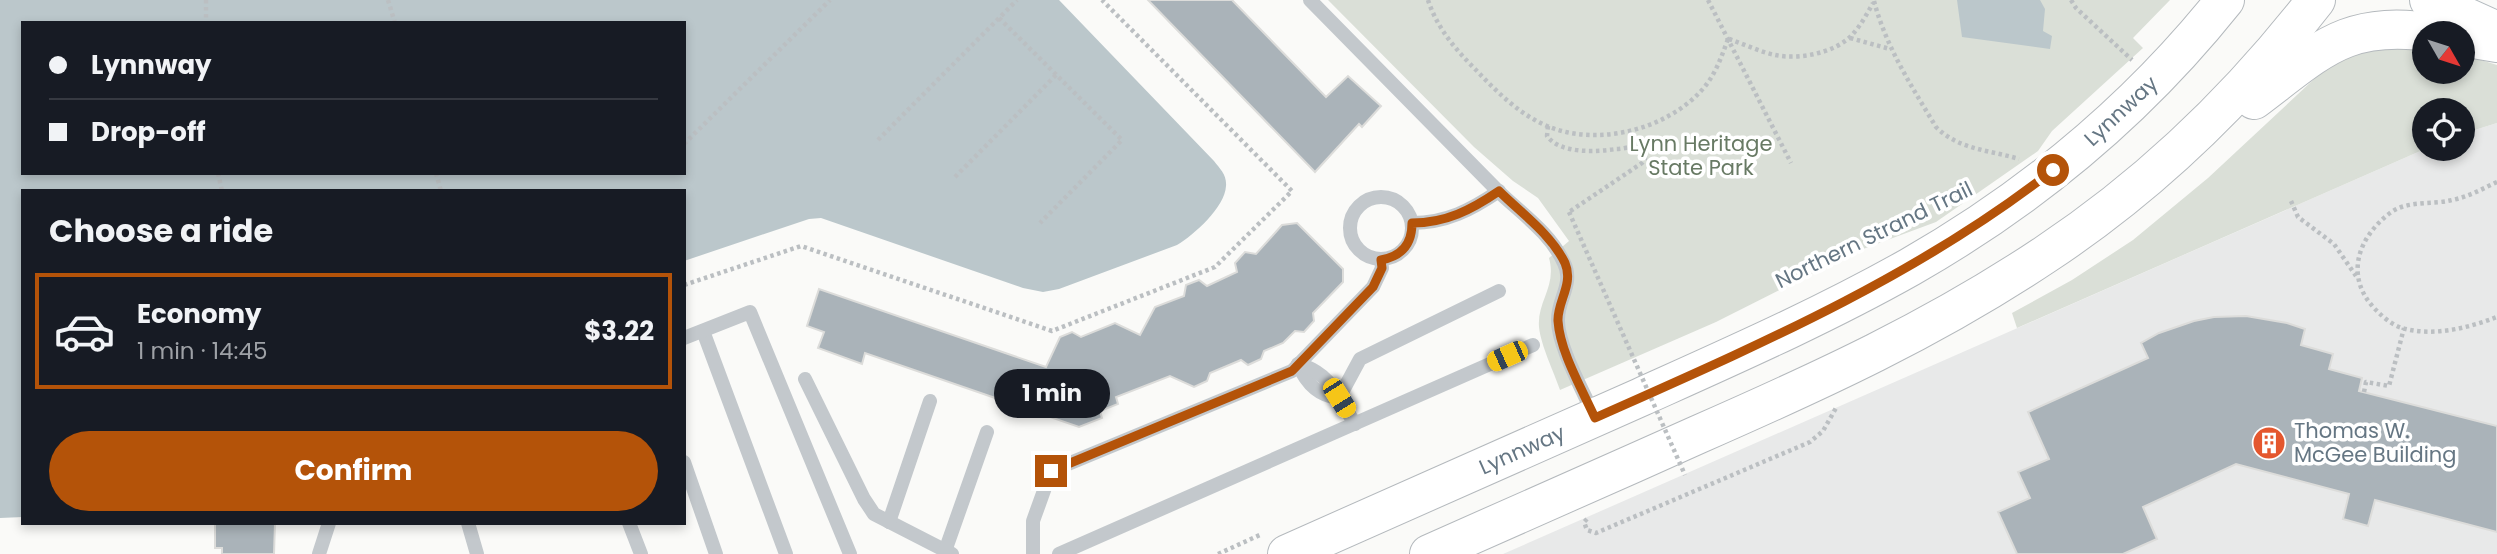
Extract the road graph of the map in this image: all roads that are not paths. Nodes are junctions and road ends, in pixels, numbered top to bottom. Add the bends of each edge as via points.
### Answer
1 (1310, 0) edge
2 (2225, 0) edge
3 (2316, 0) edge
4 (2429, 0) edge
5 (2412, 31) edge
6 (2497, 31) edge
7 (2475, 39) edge
8 (2497, 43) edge
9 (2134, 188) junction
10 (1499, 191) junction
11 (1412, 223) junction
12 (1381, 260) junction
13 (1499, 291) dead end
14 (703, 331) junction
15 (686, 337) edge
16 (1533, 345) dead end
17 (1298, 364) junction
18 (805, 379) dead end
19 (1339, 398) junction
20 (930, 401) dead end
21 (1595, 418) junction
22 (1355, 424) junction
23 (987, 432) dead end
24 (686, 468) edge
25 (889, 522) junction
26 (327, 525) edge
27 (469, 525) edge
28 (630, 525) edge
29 (947, 553) edge
30 (319, 554) edge
31 (477, 554) edge
32 (641, 554) edge
33 (716, 554) edge
34 (786, 554) edge
35 (850, 554) edge
36 (1033, 554) edge
37 (1059, 554) edge
38 (1287, 554) edge
39 (1429, 554) edge

1 - 10 lane
2 - 21 main road, Lynnway via 2178,56 2109,124 1996,213 1910,267 1823,313
3 - 9 main road via 2217,114
4 - 6 main road
5 - 9 main road via 2362,32 2330,45
7 - 8 main road
9 - 39 main road via 2024,268 1885,350
10 - 11 lane via 1447,219
10 - 21 lane via 1547,237 1565,263 1567,287 1558,318 1561,342
11 - 12 lane via 1408,244 1392,258
11 - 12 lane via 1409,212 1392,198 1371,198 1354,212 1350,222 1354,244
12 - 17 lane via 1373,287
13 - 19 lane via 1360,359
14 - 15 lane
14 - 34 lane
14 - 35 lane via 750,312
16 - 22 lane
17 - 19 lane via 1304,379 1324,397
17 - 36 lane via 1292,371 1051,471 1033,521
18 - 25 lane via 864,499 874,514
19 - 22 lane
20 - 25 lane
21 - 38 main road, Lynnway
22 - 37 lane
23 - 29 lane
24 - 33 lane
25 - 29 lane
26 - 30 lane
27 - 31 lane
28 - 32 lane

